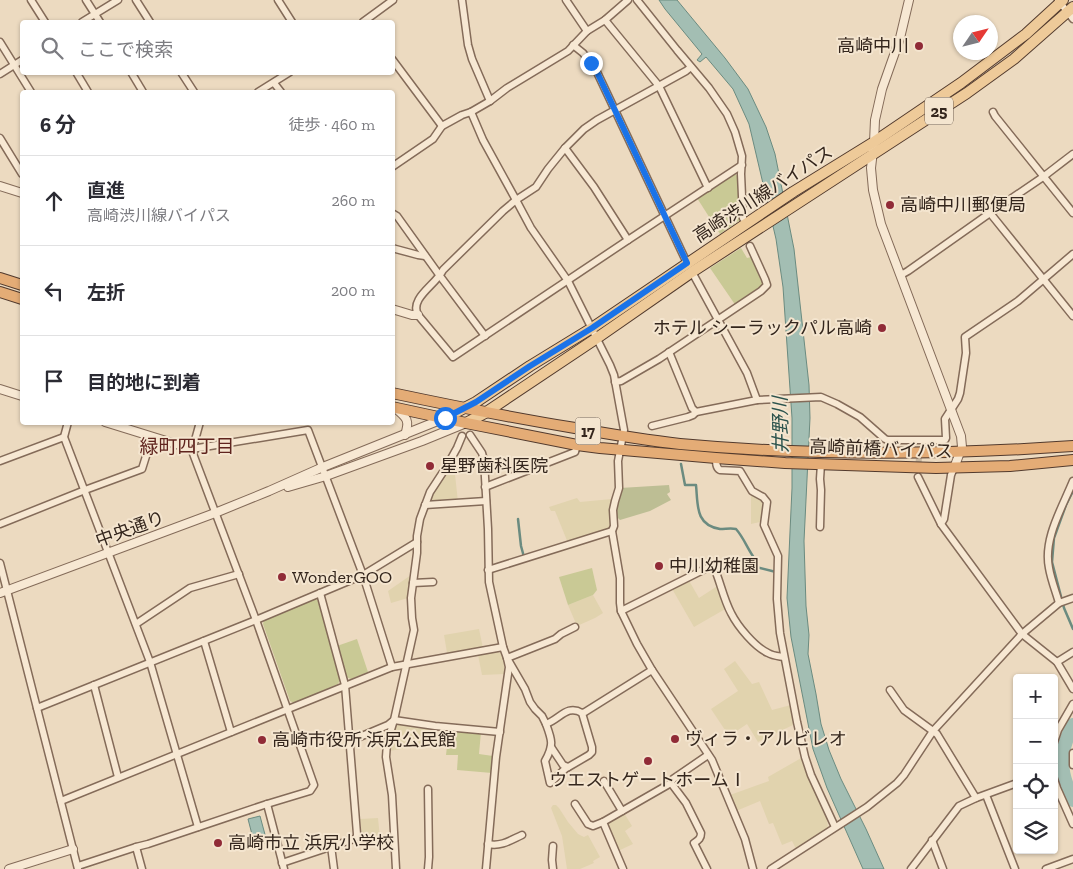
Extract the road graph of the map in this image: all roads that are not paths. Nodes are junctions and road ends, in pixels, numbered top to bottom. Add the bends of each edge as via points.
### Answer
1 (31, 0) edge
2 (86, 0) edge
3 (118, 0) edge
4 (136, 0) edge
5 (278, 0) edge
6 (393, 0) edge
7 (462, 0) edge
8 (566, 0) edge
9 (628, 0) edge
10 (637, 0) edge
11 (909, 0) edge
12 (1061, 1) edge
13 (1071, 13) edge
14 (95, 14) junction
15 (44, 20) edge
16 (85, 20) edge
17 (99, 20) edge
18 (149, 20) edge
19 (291, 20) edge
20 (367, 20) edge
21 (605, 20) junction
22 (587, 31) junction
23 (0, 42) edge
24 (573, 45) junction
25 (20, 61) edge
26 (395, 63) edge
27 (14, 65) junction
28 (691, 67) junction
29 (0, 74) edge
30 (20, 75) edge
31 (20, 75) edge
32 (78, 75) edge
33 (133, 75) edge
34 (183, 75) edge
35 (286, 75) edge
36 (274, 83) junction
37 (659, 86) junction
38 (30, 90) edge
39 (87, 90) edge
40 (141, 90) edge
41 (193, 90) edge
42 (262, 90) edge
43 (279, 90) edge
44 (490, 101) junction
45 (615, 111) junction
46 (471, 112) junction
47 (993, 112) dead end
48 (442, 126) junction
49 (0, 138) edge
50 (874, 142) junction
51 (566, 148) junction
52 (1073, 154) edge
53 (872, 155) junction
54 (395, 165) edge
55 (742, 165) junction
56 (20, 171) edge
57 (1044, 177) junction
58 (0, 186) edge
59 (708, 188) junction
60 (20, 192) edge
61 (516, 200) junction
62 (990, 213) junction
63 (1073, 213) edge
64 (395, 215) edge
65 (665, 216) junction
66 (743, 218) dead end
67 (628, 240) junction
68 (750, 246) dead end
69 (395, 249) edge
70 (1073, 254) edge
71 (425, 256) junction
72 (689, 268) junction
73 (901, 275) junction
74 (440, 276) junction
75 (0, 278) edge
76 (1043, 280) junction
77 (568, 281) junction
78 (20, 284) edge
79 (0, 292) edge
80 (20, 299) edge
81 (395, 310) edge
82 (418, 315) junction
83 (1073, 316) edge
84 (718, 320) junction
85 (592, 328) junction
86 (485, 336) junction
87 (597, 338) junction
88 (669, 352) junction
89 (615, 382) junction
90 (0, 389) edge
91 (395, 394) edge
92 (20, 395) edge
93 (504, 399) junction
94 (757, 400) junction
95 (395, 407) edge
96 (395, 408) edge
97 (464, 409) junction
98 (952, 409) junction
99 (696, 412) junction
100 (484, 413) junction
101 (510, 417) junction
102 (445, 418) junction
103 (466, 423) junction
104 (67, 425) edge
105 (114, 425) edge
106 (199, 425) edge
107 (652, 426) dead end
108 (405, 435) junction
109 (470, 435) dead end
110 (462, 436) dead end
111 (64, 437) junction
112 (152, 437) junction
113 (623, 437) junction
114 (577, 445) junction
115 (1073, 446) edge
116 (192, 449) junction
117 (620, 450) junction
118 (961, 452) junction
119 (716, 458) junction
120 (1073, 460) edge
121 (0, 461) edge
122 (819, 464) junction
123 (323, 468) junction
124 (954, 468) junction
125 (326, 476) junction
126 (918, 477) tunnel mouth
127 (1073, 481) edge
128 (485, 487) junction
129 (85, 490) junction
130 (269, 491) junction
131 (486, 501) junction
132 (425, 506) junction
133 (215, 513) junction
134 (0, 524) edge
135 (942, 524) junction
136 (820, 527) dead end
137 (612, 531) junction
138 (417, 542) junction
139 (108, 553) junction
140 (0, 563) edge
141 (488, 570) junction
142 (239, 574) junction
143 (363, 575) junction
144 (413, 582) junction
145 (433, 582) dead end
146 (3, 592) edge
147 (320, 593) junction
148 (1070, 600) edge
149 (1059, 603) junction
150 (621, 611) junction
151 (256, 620) junction
152 (136, 624) junction
153 (575, 627) dead end
154 (1022, 634) junction
155 (204, 641) junction
156 (503, 647) junction
157 (1073, 652) edge
158 (784, 657) junction
159 (507, 658) junction
160 (150, 662) junction
161 (1057, 662) junction
162 (407, 663) junction
163 (392, 666) junction
164 (652, 670) junction
165 (94, 685) junction
166 (345, 685) junction
167 (1073, 689) edge
168 (890, 690) dead end
169 (1073, 704) edge
170 (37, 708) junction
171 (287, 709) junction
172 (582, 713) junction
173 (394, 720) junction
174 (546, 724) junction
175 (1058, 730) edge
176 (933, 731) junction
177 (231, 732) junction
178 (500, 732) junction
179 (350, 741) junction
180 (551, 747) junction
181 (1073, 753) edge
182 (177, 754) junction
183 (708, 755) junction
184 (1073, 765) edge
185 (568, 767) junction
186 (118, 777) junction
187 (604, 781) dead end
188 (671, 783) junction
189 (1013, 785) edge
190 (428, 789) dead end
191 (1058, 792) edge
192 (986, 795) junction
193 (976, 798) junction
194 (61, 801) junction
195 (267, 804) junction
196 (575, 804) dead end
197 (622, 811) junction
198 (603, 822) junction
199 (1073, 824) edge
200 (198, 827) junction
201 (836, 827) junction
202 (522, 836) dead end
203 (932, 840) junction
204 (488, 844) junction
205 (331, 846) junction
206 (553, 846) dead end
207 (136, 847) junction
208 (73, 848) junction
209 (1073, 858) edge
210 (283, 866) edge
211 (78, 868) edge
212 (9, 869) edge
213 (142, 869) edge
214 (334, 869) edge
215 (396, 869) edge
216 (428, 869) edge
217 (486, 869) edge
218 (553, 869) edge
219 (623, 869) edge
220 (707, 869) edge
221 (754, 869) edge
222 (771, 869) edge
223 (911, 869) edge
224 (943, 869) edge
225 (1015, 869) edge
226 (1046, 869) edge

1 - 15 street
2 - 14 street
3 - 14 street
4 - 18 street
5 - 19 street
6 - 20 street
7 - 44 street via 468,45
8 - 22 street
9 - 21 street
10 - 28 street
11 - 50 street via 877,108
12 - 13 street
12 - 50 main road, 高崎渋川線バイパス / 25 via 1026,34 975,73
13 - 53 main road, 高崎渋川線バイパス / 25 via 998,71
14 - 16 street
14 - 17 street
21 - 22 street
21 - 37 street
22 - 24 street
23 - 27 street
24 - 44 street
24 - 45 street via 596,70
25 - 27 street
26 - 48 street
27 - 29 street
27 - 30 street
28 - 37 street
28 - 55 street via 727,114 735,132
31 - 38 street
32 - 39 street
33 - 40 street
34 - 41 street
35 - 36 street
36 - 42 street
36 - 43 street
37 - 45 street
37 - 59 street
44 - 46 street
45 - 51 street via 584,129
45 - 65 street
46 - 48 street
46 - 61 street
47 - 57 street
48 - 54 street via 433,138
49 - 56 street
50 - 53 street
50 - 72 main road, 高崎渋川線バイパス / 25 via 793,192
51 - 61 street via 536,187
51 - 67 street
52 - 57 street
53 - 72 main road, 高崎渋川線バイパス / 25 via 762,226
53 - 73 street via 873,190 881,224
55 - 59 street
55 - 66 street
57 - 62 street
57 - 63 street
58 - 60 street
59 - 65 street
61 - 74 street
61 - 77 street
62 - 73 street
62 - 76 street
64 - 71 street
65 - 67 street
65 - 72 street
67 - 77 street
68 - 84 street via 767,285
69 - 71 street
70 - 76 street
71 - 74 street
72 - 84 street
72 - 85 main road, 高崎渋川線バイパス / 25
72 - 87 main road, 高崎渋川線バイパス / 25
73 - 98 street
74 - 82 street via 416,303
74 - 86 street
75 - 78 highway
76 - 83 street
76 - 98 street via 966,338 960,393
77 - 85 street
77 - 86 street
79 - 80 highway
81 - 82 street
82 - 86 street via 453,357
84 - 88 street
84 - 94 street via 747,373
85 - 87 street
85 - 97 main road, 高崎渋川線バイパス / 25
87 - 89 street
87 - 93 main road, 高崎渋川線バイパス / 25
88 - 89 street
88 - 99 street
89 - 113 street
90 - 92 street
91 - 97 highway, 高崎前橋バイパス / 17
93 - 100 main road, 高崎渋川線バイパス / 25
93 - 101 main road via 503,406
94 - 98 street via 818,397 860,417 888,440 920,442 945,440 945,419
94 - 99 street
95 - 102 highway, 高崎前橋バイパス / 17
96 - 108 street via 406,417
97 - 100 highway, 高崎前橋バイパス / 17
97 - 102 main road, 高崎渋川線バイパス / 25
98 - 118 street via 962,436
99 - 107 street
100 - 101 highway, 高崎前橋バイパス / 17
100 - 103 main road, 高崎渋川線バイパス / 25
101 - 113 highway, 高崎前橋バイパス / 17
102 - 103 highway, 高崎前橋バイパス / 17
102 - 108 street, 中央通り
103 - 114 highway, 高崎前橋バイパス / 17
103 - 125 street, 中央通り
104 - 111 street
105 - 112 street
106 - 116 street
108 - 123 street, 中央通り
109 - 128 street via 482,453
110 - 132 street
111 - 121 street
111 - 129 street
112 - 116 street
112 - 129 street via 142,469
113 - 117 street
113 - 118 highway, 高崎前橋バイパス / 17 via 679,444 818,452
114 - 117 highway, 高崎前橋バイパス / 17
114 - 128 street via 575,452
115 - 118 highway, 高崎前橋バイパス / 17
116 - 123 street via 308,430
116 - 133 street
117 - 119 highway, 高崎前橋バイパス / 17
117 - 137 street via 619,488 614,501
118 - 124 street
119 - 122 highway, 高崎前橋バイパス / 17
119 - 158 street via 718,469 740,470 752,491 766,499 764,525 778,556 777,605
120 - 124 highway, 高崎前橋バイパス / 17
122 - 124 highway, 高崎前橋バイパス / 17
122 - 136 street
123 - 125 street
123 - 130 street, 中央通り
124 - 135 street
125 - 130 street, 中央通り
125 - 143 street
126 - 135 street
127 - 149 street via 1051,536 1049,550 1049,568
128 - 131 street
129 - 134 street
129 - 139 street
130 - 133 street, 中央通り
131 - 132 street
131 - 141 street
132 - 138 street
133 - 139 street, 中央通り
133 - 142 street
135 - 154 street
137 - 141 street
137 - 150 street via 620,578
138 - 143 street
138 - 144 street
139 - 146 street, 中央通り
139 - 152 street
140 - 146 street
141 - 156 street
142 - 151 street
142 - 152 street via 190,588
143 - 147 street
143 - 163 street
144 - 145 street
144 - 162 street via 414,630
146 - 170 street
147 - 151 street
147 - 166 street
148 - 149 street
149 - 154 street
150 - 158 street via 713,564 731,614 741,628 766,652
150 - 164 street
151 - 155 street
151 - 171 street
152 - 160 street
153 - 159 street via 555,639
154 - 161 street
154 - 176 street
155 - 160 street
155 - 177 street
156 - 159 street
156 - 162 street
157 - 161 street
158 - 201 street via 805,757
159 - 174 street via 534,709
159 - 178 street via 509,667
160 - 165 street
160 - 182 street
161 - 167 street
162 - 163 street
162 - 173 street
163 - 166 street
164 - 172 street
164 - 183 street
165 - 170 street
165 - 186 street
166 - 171 street
166 - 179 street
168 - 176 street via 904,710
169 - 175 street
170 - 194 street
171 - 177 street
171 - 195 street via 314,785 310,790
172 - 174 street via 568,710 557,720
172 - 185 street via 592,752
173 - 178 street
173 - 179 street
173 - 215 street via 386,758 392,795
174 - 180 street
176 - 193 street
176 - 201 street via 897,782
177 - 182 street
178 - 204 street
179 - 205 street via 357,834
180 - 185 street via 563,765
180 - 185 street via 545,761 550,783
181 - 184 street
182 - 186 street
182 - 200 street
183 - 188 street
183 - 221 street via 740,824
186 - 194 street
187 - 197 street
188 - 197 street
188 - 220 street via 686,803 701,833 698,841 694,842
189 - 192 street
190 - 216 street
191 - 199 street
192 - 193 street
192 - 225 street
193 - 203 street via 959,806
194 - 208 street
195 - 200 street
195 - 210 street
196 - 198 street via 588,824 593,826
197 - 198 street
198 - 219 street
200 - 207 street
201 - 222 street
202 - 204 street via 500,845
203 - 223 street
203 - 224 street
204 - 217 street
205 - 210 street
205 - 214 street
206 - 218 street
207 - 211 street
207 - 213 street
208 - 211 street
208 - 212 street
209 - 226 street

